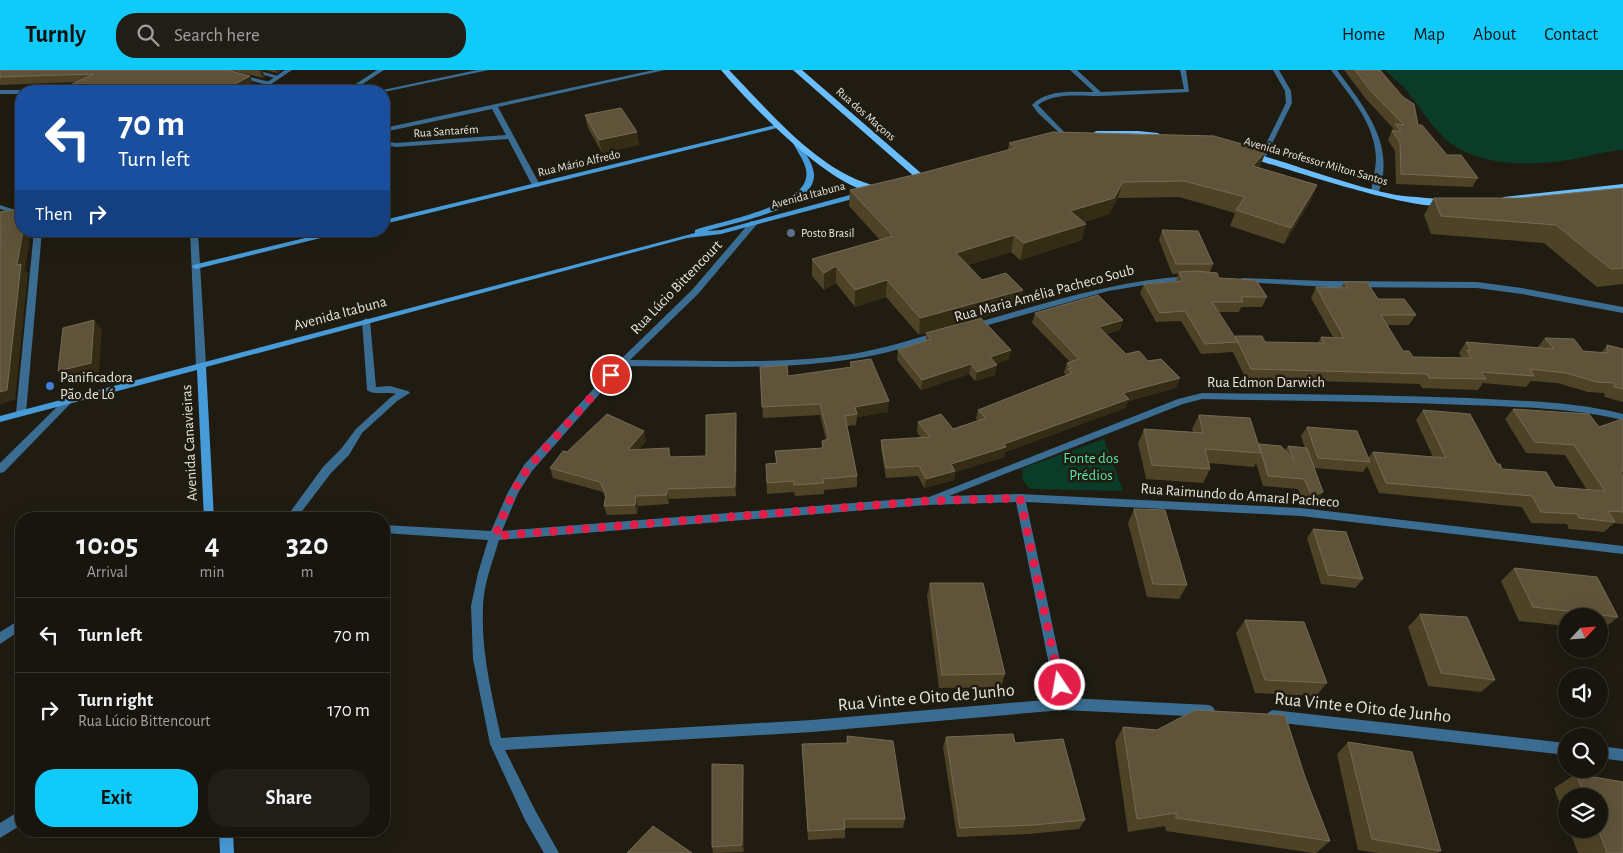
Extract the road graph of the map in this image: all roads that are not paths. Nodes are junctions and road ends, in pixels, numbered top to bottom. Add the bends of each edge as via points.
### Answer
1 (250, 70) edge
2 (289, 70) edge
3 (380, 70) edge
4 (486, 70) edge
5 (662, 70) edge
6 (725, 70) edge
7 (797, 70) edge
8 (1073, 70) edge
9 (1183, 70) edge
10 (1276, 70) edge
11 (1334, 70) edge
12 (469, 72) edge
13 (233, 75) edge
14 (278, 77) junction
15 (268, 83) junction
16 (265, 85) edge
17 (357, 85) edge
18 (390, 89) edge
19 (0, 92) edge
20 (15, 92) edge
21 (1100, 94) junction
22 (494, 106) junction
23 (779, 126) junction
24 (390, 129) edge
25 (1087, 135) edge
26 (1165, 136) edge
27 (510, 137) junction
28 (1066, 137) edge
29 (796, 143) junction
30 (390, 144) edge
31 (1237, 152) edge
32 (1262, 158) junction
33 (918, 176) edge
34 (892, 184) edge
35 (536, 185) junction
36 (1623, 187) edge
37 (874, 190) junction
38 (1375, 192) junction
39 (1497, 201) edge
40 (1461, 203) edge
41 (0, 207) edge
42 (15, 212) edge
43 (390, 221) edge
44 (754, 223) junction
45 (687, 236) junction
46 (37, 237) edge
47 (194, 237) edge
48 (320, 237) edge
49 (196, 267) junction
50 (1200, 278) edge
51 (1235, 280) edge
52 (1623, 310) edge
53 (366, 321) junction
54 (961, 329) edge
55 (952, 332) edge
56 (622, 363) junction
57 (201, 365) junction
58 (68, 400) junction
59 (22, 413) junction
60 (1623, 417) edge
61 (0, 419) edge
62 (0, 469) edge
63 (1020, 498) junction
64 (926, 501) junction
65 (210, 512) edge
66 (295, 512) edge
67 (390, 530) edge
68 (495, 536) junction
69 (1623, 550) edge
70 (15, 628) edge
71 (0, 639) edge
72 (1063, 704) junction
73 (1217, 712) edge
74 (1256, 714) edge
75 (496, 744) junction
76 (1558, 748) edge
77 (1608, 753) edge
78 (1623, 755) edge
79 (15, 821) edge
80 (0, 831) edge
81 (226, 837) edge
82 (227, 853) edge
83 (552, 853) edge

1 - 14 street
2 - 14 street
3 - 17 street
4 - 12 street
5 - 22 street, Rua Santarém
6 - 23 main road, Avenida Itabuna
7 - 33 main road, Rua dos Maçons
8 - 21 street
9 - 21 street via 1187,91
10 - 32 street via 1288,91 1289,103
11 - 38 street via 1372,125 1378,142 1380,156
12 - 18 street
13 - 15 street
14 - 15 street
15 - 16 street
19 - 20 street
21 - 28 street via 1049,96 1036,102 1040,112
22 - 24 street, Rua Santarém
22 - 27 street, Rua Santarém
23 - 29 main road, Avenida Itabuna
23 - 35 main road, Rua Mário Alfredo
25 - 26 main road
27 - 30 street, Rua Santarém
27 - 35 street, Rua Santarém
29 - 37 main road, Avenida Itabuna via 847,180
29 - 45 main road, Avenida Itabuna via 809,169 810,179 798,197 758,214
31 - 32 main road, Avenida Professor Milton Santos
32 - 38 main road, Avenida Professor Milton Santos
34 - 37 main road
35 - 43 main road, Rua Mário Alfredo
36 - 39 main road
37 - 44 main road, Avenida Itabuna
38 - 40 main road, Avenida Professor Milton Santos
41 - 42 street
44 - 45 main road, Avenida Itabuna via 721,232
44 - 56 street, Rua Lúcio Bittencourt via 695,292
45 - 53 main road, Avenida Itabuna
46 - 59 street
47 - 49 street
48 - 49 main road
49 - 57 street
50 - 54 street, Rua Maria Amélia Pacheco Soub via 1167,278 1107,289
51 - 52 street via 1477,285 1522,290
53 - 57 main road, Avenida Itabuna
53 - 66 street via 372,390 390,389 405,393 359,431
55 - 56 street, Rua Maria Amélia Pacheco Soub via 864,355 832,359 762,363
56 - 68 street, Rua Lúcio Bittencourt via 528,468 513,492
57 - 58 main road, Avenida Itabuna
57 - 65 main road, Avenida Canavieiras
58 - 59 main road, Avenida Itabuna
58 - 62 street
59 - 61 main road, Avenida Itabuna
60 - 64 street, Rua Edmon Darwich via 1565,406 1406,399 1202,396 1181,401
63 - 64 street, Rua Raimundo do Amaral Pacheco
63 - 69 street, Rua Raimundo do Amaral Pacheco via 1301,512
63 - 72 street
64 - 68 street, Rua Raimundo do Amaral Pacheco
67 - 68 street, Rua Raimundo do Amaral Pacheco
68 - 75 street, Rua Lúcio Bittencourt via 477,606 479,660
70 - 71 street
72 - 73 street, Rua Vinte e Oito de Junho
72 - 75 street, Rua Vinte e Oito de Junho via 812,726
74 - 76 street, Rua Vinte e Oito de Junho
75 - 83 street, Rua Lúcio Bittencourt
77 - 78 street
79 - 80 street
81 - 82 main road

